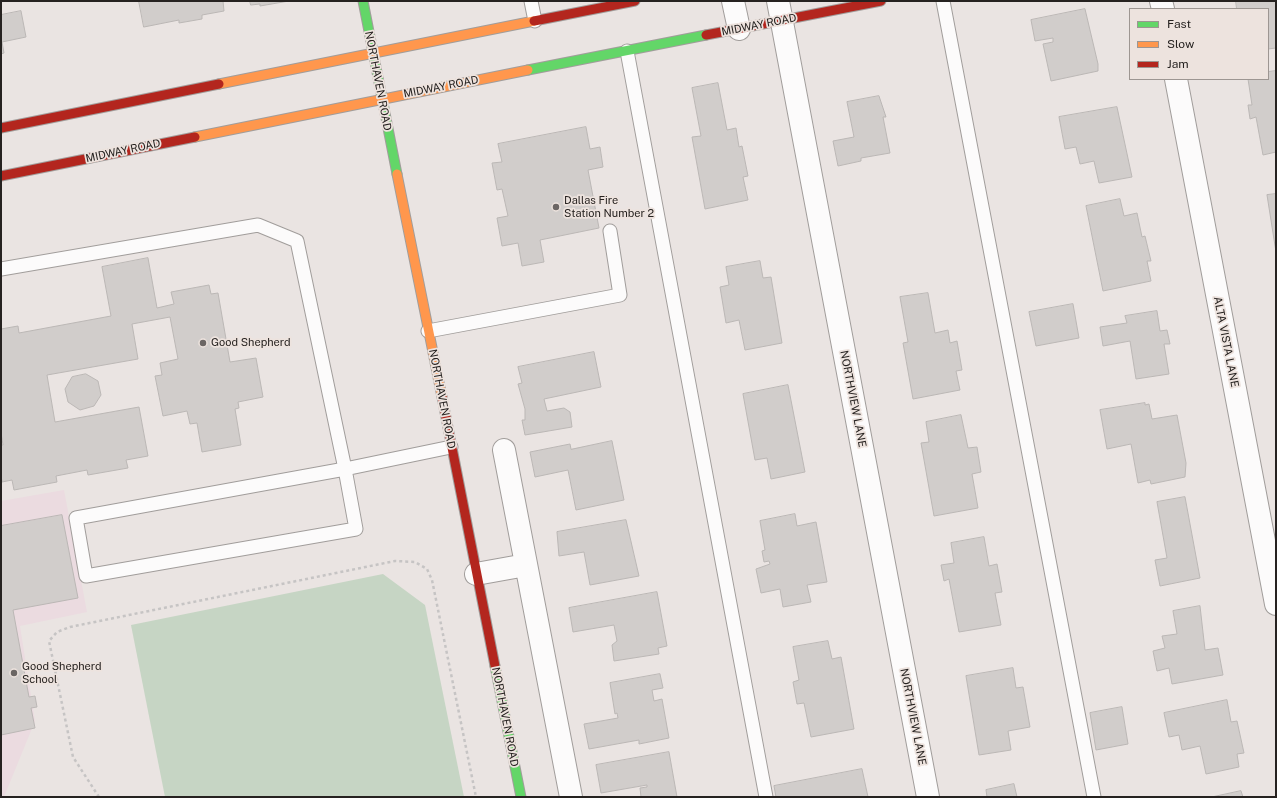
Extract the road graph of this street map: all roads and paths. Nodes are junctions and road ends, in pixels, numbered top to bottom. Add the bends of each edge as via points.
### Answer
1 (363, 1) edge
2 (531, 1) edge
3 (635, 1) edge
4 (733, 1) edge
5 (881, 1) edge
6 (943, 1) edge
7 (780, 11) edge
8 (535, 21) junction
9 (739, 29) junction
10 (627, 51) junction
11 (373, 53) junction
12 (1176, 80) edge
13 (382, 99) junction
14 (1, 128) edge
15 (1, 176) edge
16 (610, 231) dead end
17 (1, 269) edge
18 (428, 331) junction
19 (451, 447) junction
20 (504, 450) dead end
21 (345, 469) junction
22 (526, 565) junction
23 (476, 574) junction
24 (1276, 604) edge
25 (99, 797) edge
26 (476, 797) edge
27 (521, 797) edge
28 (571, 797) edge
29 (766, 797) edge
30 (928, 797) edge
31 (1094, 797) edge

1 - 11 main road, NORTHAVEN ROAD
2 - 8 lane
3 - 8 main road
4 - 9 street
5 - 7 main road, MIDWAY ROAD
6 - 31 lane
7 - 9 main road, MIDWAY ROAD
7 - 30 street, NORTHVIEW LANE
8 - 11 main road
9 - 10 main road, MIDWAY ROAD
10 - 13 main road, MIDWAY ROAD
10 - 29 lane
11 - 13 main road, NORTHAVEN ROAD
11 - 14 main road
12 - 24 street, ALTA VISTA LANE
13 - 15 main road, MIDWAY ROAD
13 - 18 main road, NORTHAVEN ROAD
16 - 18 lane via 620,295
17 - 21 lane via 258,225 297,241
18 - 19 main road, NORTHAVEN ROAD
19 - 21 lane
19 - 23 main road, NORTHAVEN ROAD
20 - 22 street
21 - 21 lane via 356,529 86,576 76,518
22 - 23 street
22 - 28 street
23 - 27 main road, NORTHAVEN ROAD
25 - 26 path via 73,757 49,641 57,632 70,627 395,561 415,562 427,569 432,580

